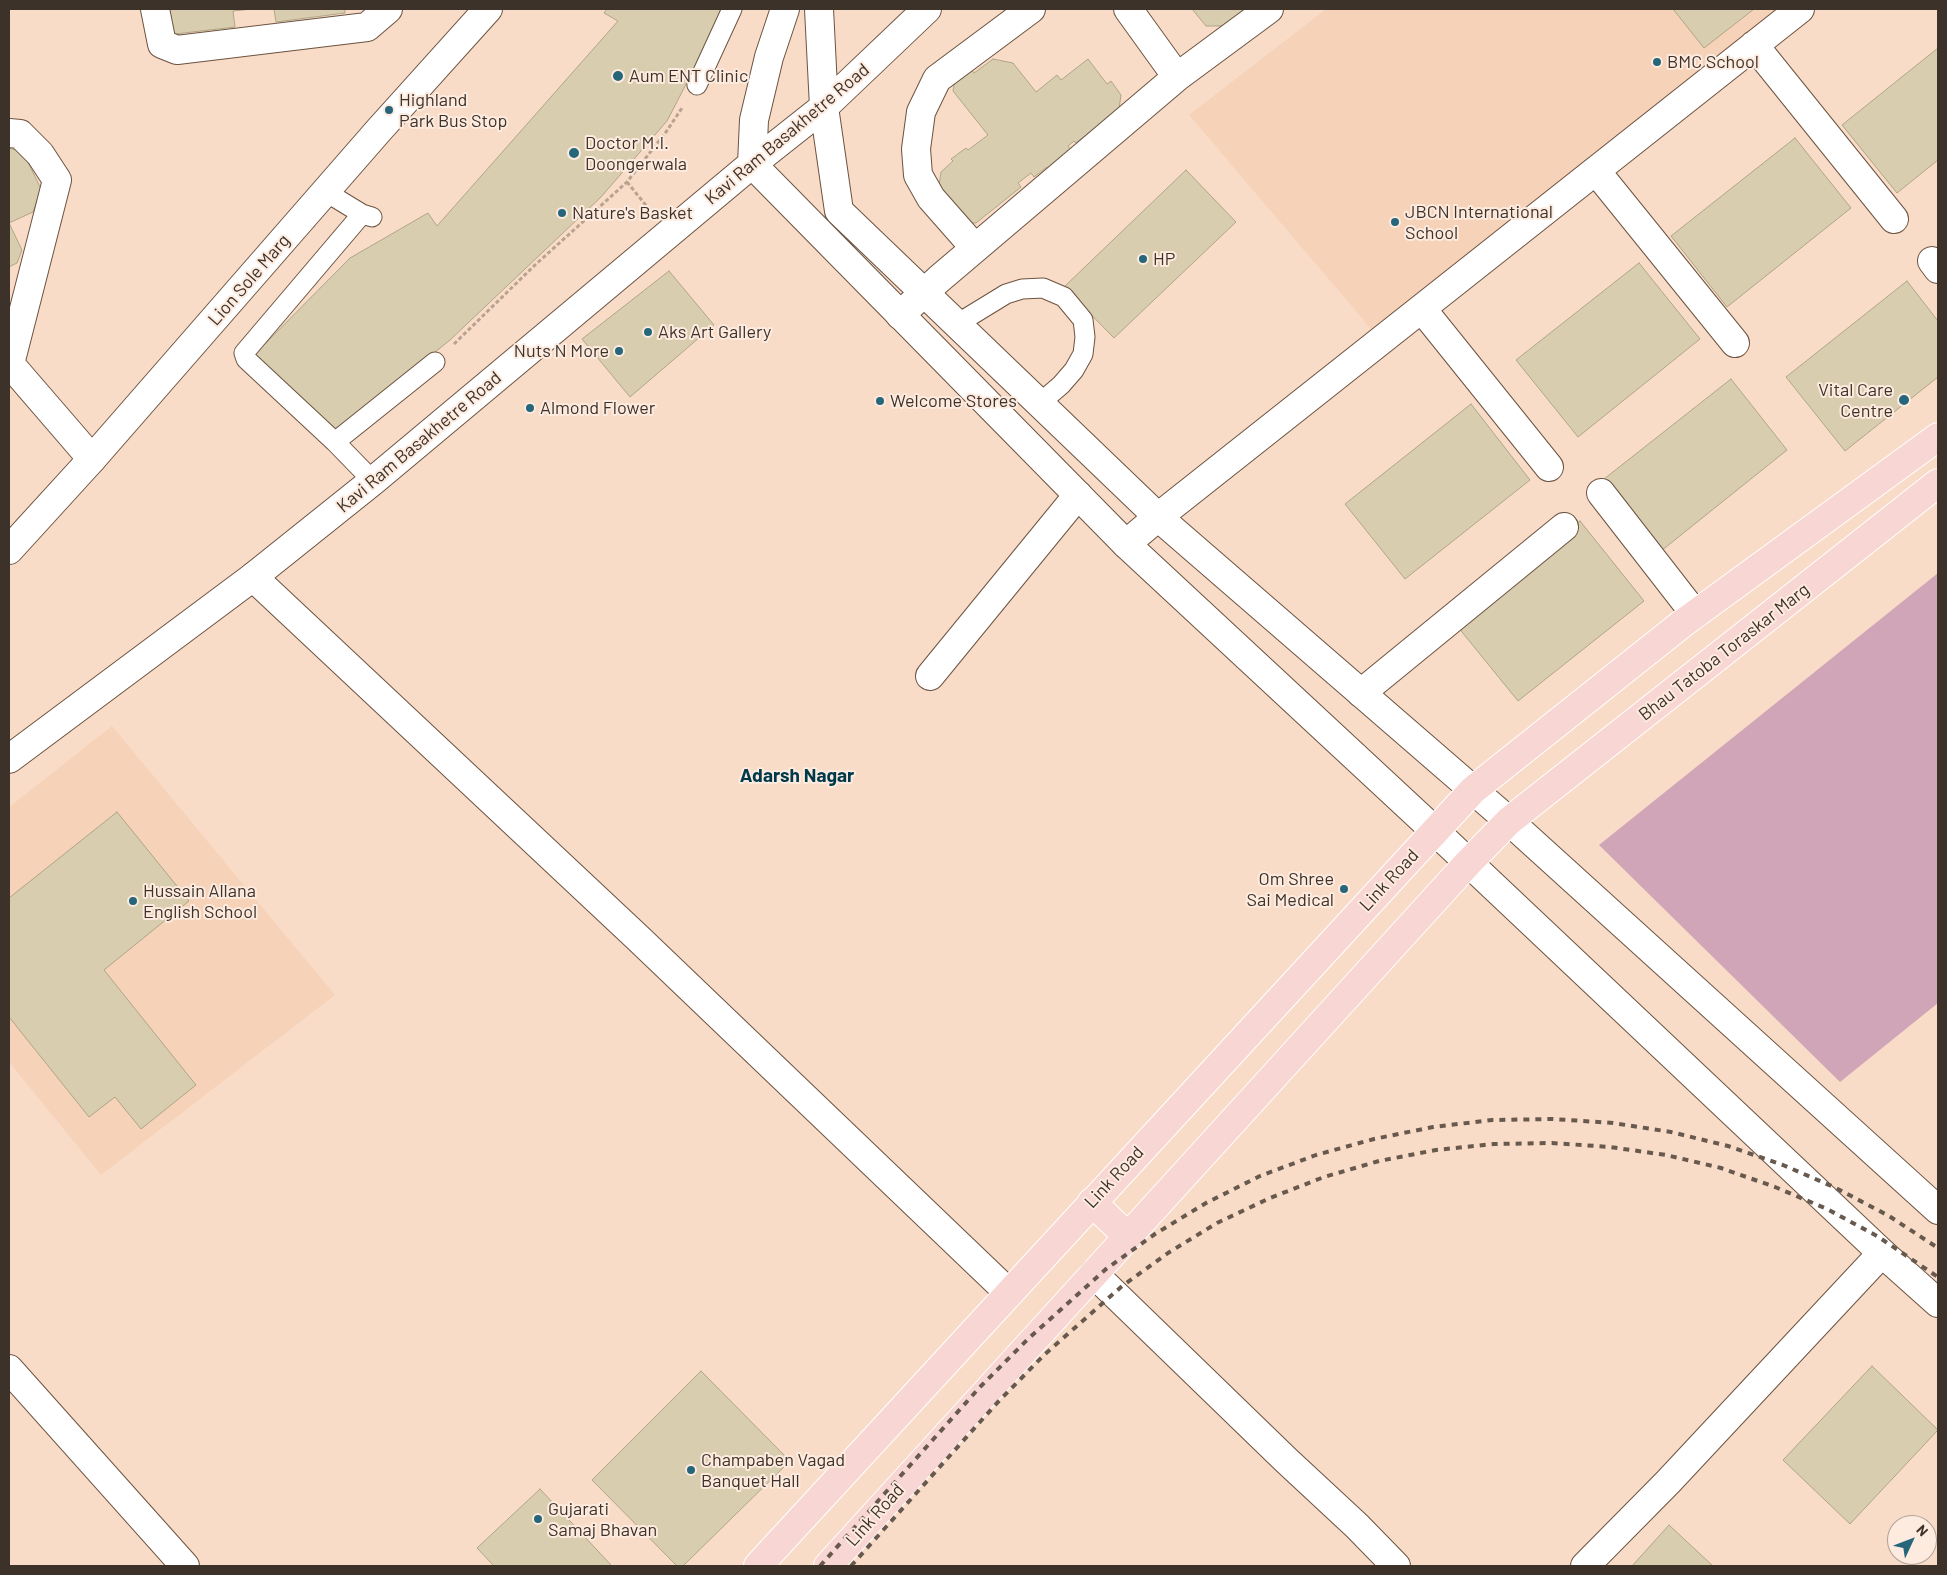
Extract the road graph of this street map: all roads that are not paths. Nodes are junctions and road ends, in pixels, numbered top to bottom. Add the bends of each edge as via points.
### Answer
1 (155, 9) edge
2 (388, 9) edge
3 (488, 9) edge
4 (732, 9) edge
5 (785, 9) edge
6 (819, 9) edge
7 (927, 9) edge
8 (1032, 9) edge
9 (1128, 9) edge
10 (1269, 9) edge
11 (1800, 9) edge
12 (365, 18) edge
13 (1754, 46) junction
14 (1177, 77) junction
15 (697, 85) road end
16 (824, 107) junction
17 (9, 133) edge
18 (752, 164) junction
19 (1596, 171) junction
20 (326, 192) junction
21 (1894, 219) dead end
22 (976, 248) junction
23 (924, 292) junction
24 (1422, 309) junction
25 (900, 315) junction
26 (957, 324) junction
27 (1735, 343) dead end
28 (435, 362) road end
29 (9, 364) edge
30 (1040, 404) junction
31 (1938, 436) edge
32 (335, 442) junction
33 (92, 460) junction
34 (1549, 467) dead end
35 (373, 481) junction
36 (1938, 483) edge
37 (1602, 493) dead end
38 (1078, 495) junction
39 (1158, 516) junction
40 (1564, 527) dead end
41 (1126, 544) junction
42 (9, 550) edge
43 (253, 577) junction
44 (1695, 614) junction
45 (930, 676) dead end
46 (1361, 693) junction
47 (9, 759) edge
48 (1473, 790) junction
49 (1509, 821) junction
50 (1435, 830) junction
51 (1468, 863) junction
52 (1092, 1202) junction
53 (1938, 1210) edge
54 (1128, 1237) junction
55 (1882, 1252) junction
56 (1094, 1274) junction
57 (1009, 1293) junction
58 (1938, 1303) edge
59 (9, 1370) edge
60 (838, 1563) edge
61 (185, 1566) edge
62 (758, 1566) edge
63 (1396, 1566) edge
64 (1585, 1566) edge

1 - 12 street via 162,44 177,50
2 - 12 street
3 - 20 street, Lion Sole Marg
4 - 15 lane
5 - 18 street via 754,120
6 - 16 street
7 - 16 street, Kavi Ram Basakhetre Road
8 - 22 street via 937,79 921,112 916,149 918,175 931,198
9 - 14 street
10 - 14 street
11 - 13 street
13 - 19 street
13 - 21 street
14 - 22 street
16 - 18 street, Kavi Ram Basakhetre Road
16 - 23 street via 840,211
17 - 29 street via 20,134 40,154 57,180
18 - 25 street
18 - 35 street, Kavi Ram Basakhetre Road
19 - 24 street
19 - 27 street
20 - 32 lane via 367,215 244,353 246,359
20 - 33 street, Lion Sole Marg
22 - 23 street
23 - 25 street
23 - 26 street
24 - 34 street
24 - 39 street
25 - 38 street
26 - 30 street
26 - 30 lane via 1006,294 1022,289 1043,288 1064,297 1083,320 1083,354 1074,370
28 - 32 lane
29 - 33 street
30 - 39 street
31 - 44 main road, Link Road
32 - 35 lane
33 - 42 street, Lion Sole Marg
35 - 43 street, Kavi Ram Basakhetre Road
36 - 49 main road, Bhau Tatoba Toraskar Marg
37 - 44 street
38 - 41 street
38 - 45 street
39 - 41 street
39 - 46 street
40 - 46 street
41 - 50 street
43 - 47 street, Kavi Ram Basakhetre Road
43 - 57 street via 638,938
44 - 48 main road, Link Road
46 - 48 street
48 - 49 street
48 - 50 main road, Link Road
49 - 51 main road, Link Road
49 - 53 street
50 - 51 street
50 - 52 main road, Link Road
51 - 54 main road, Link Road
51 - 55 street
52 - 54 main road
52 - 57 main road, Link Road
54 - 56 main road, Link Road
55 - 58 street
55 - 64 street via 1668,1482
56 - 60 main road, Link Road
56 - 63 street
57 - 62 main road, Link Road
59 - 61 street

